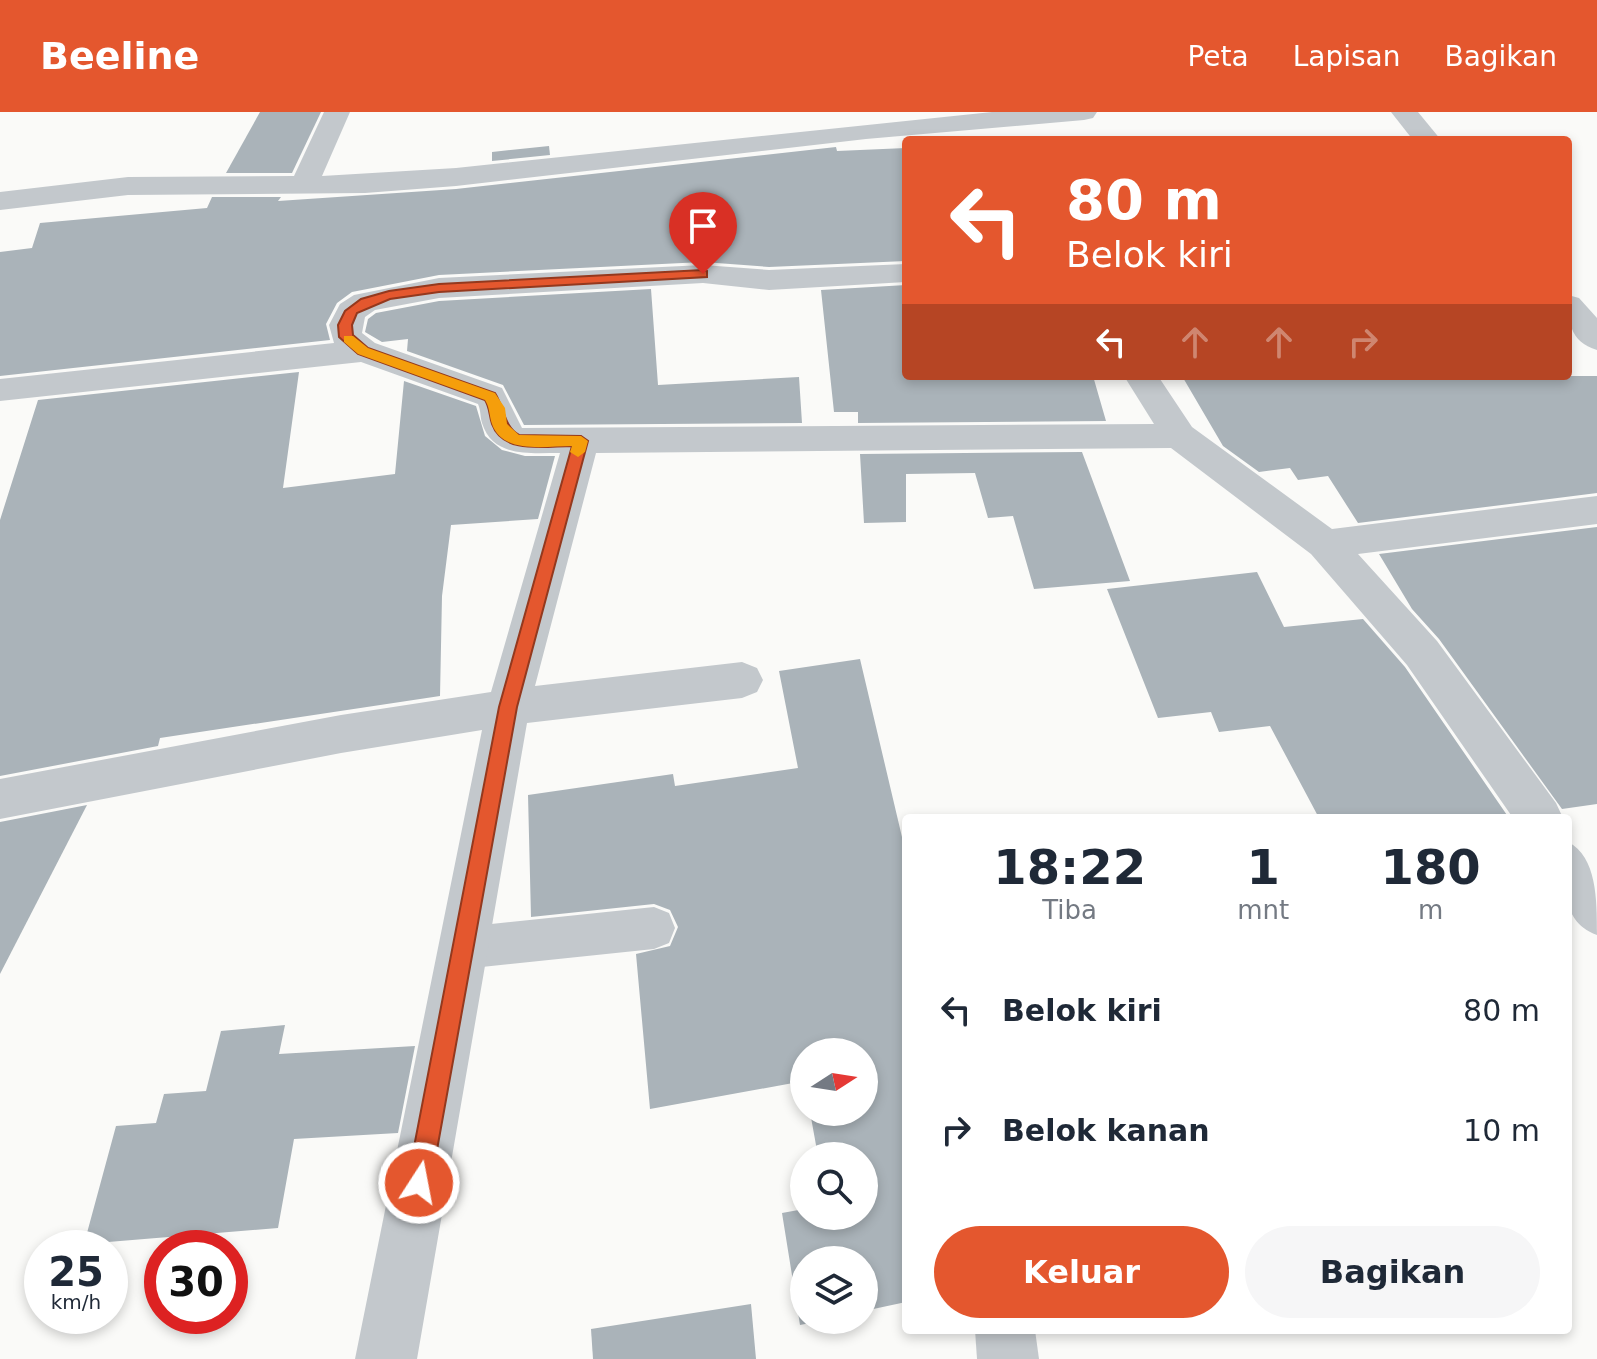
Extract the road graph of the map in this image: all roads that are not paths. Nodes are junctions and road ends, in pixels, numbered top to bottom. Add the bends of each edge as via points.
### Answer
1 (337, 112) edge
2 (1404, 112) edge
3 (1067, 122) edge
4 (1424, 136) edge
5 (304, 185) junction
6 (0, 201) edge
7 (902, 273) edge
8 (1572, 310) edge
9 (1597, 339) edge
10 (363, 351) junction
11 (1144, 380) edge
12 (0, 390) edge
13 (1179, 436) junction
14 (581, 441) junction
15 (1597, 510) edge
16 (1325, 544) junction
17 (742, 680) dead end
18 (508, 707) junction
19 (0, 799) edge
20 (1537, 814) edge
21 (1572, 871) edge
22 (1597, 912) edge
23 (654, 928) dead end
24 (463, 948) junction
25 (1005, 1334) edge
26 (386, 1359) edge
27 (1008, 1359) edge

1 - 5 street
2 - 4 street
3 - 5 street via 866,131 456,177
5 - 6 street via 196,182
7 - 10 street via 769,280 703,274 401,293 351,311 346,337
8 - 9 street
10 - 12 street
10 - 14 street via 490,396 500,424 516,440
11 - 13 street
13 - 14 street
13 - 16 street
14 - 18 street
15 - 16 street
16 - 20 street via 1422,653
17 - 18 street
18 - 19 street
18 - 24 street
21 - 22 street
23 - 24 lane
24 - 26 street
25 - 27 street

